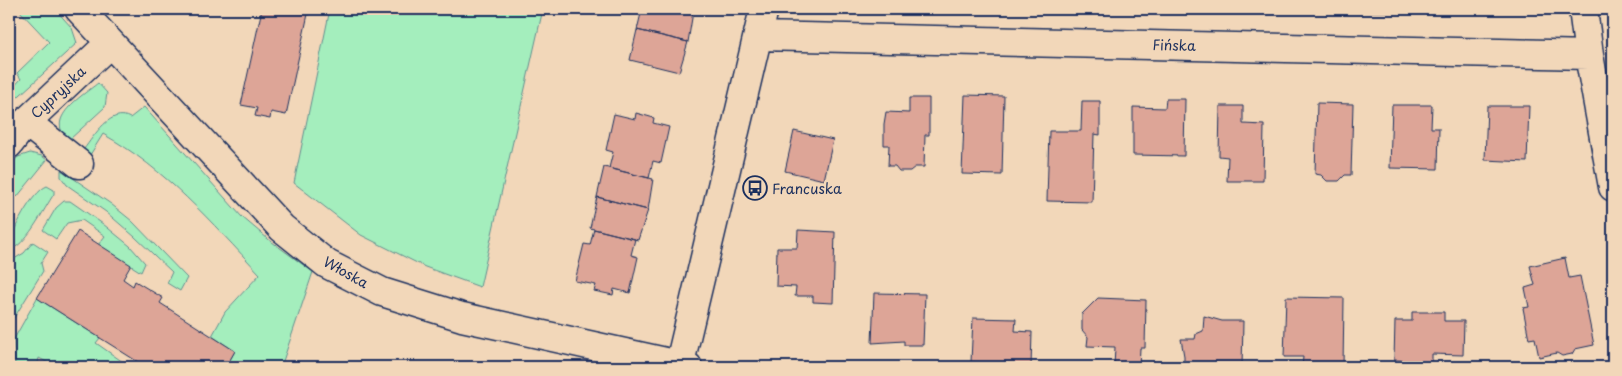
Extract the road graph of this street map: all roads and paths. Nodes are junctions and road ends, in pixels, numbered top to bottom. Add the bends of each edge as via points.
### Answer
1 (79, 9) edge
2 (764, 9) edge
3 (1583, 9) edge
4 (758, 36) junction
5 (110, 43) junction
6 (1589, 55) junction
7 (26, 122) junction
8 (9, 144) edge
9 (79, 164) dead end
10 (1613, 187) edge
11 (682, 367) edge

1 - 5 street, Włoska
2 - 4 street
3 - 6 street
4 - 6 street, Fińska
4 - 11 street
5 - 7 street, Cypryjska
5 - 11 street, Włoska via 282,228 327,264 382,292 462,317
6 - 10 street
7 - 8 street, Cypryjska
7 - 9 street

